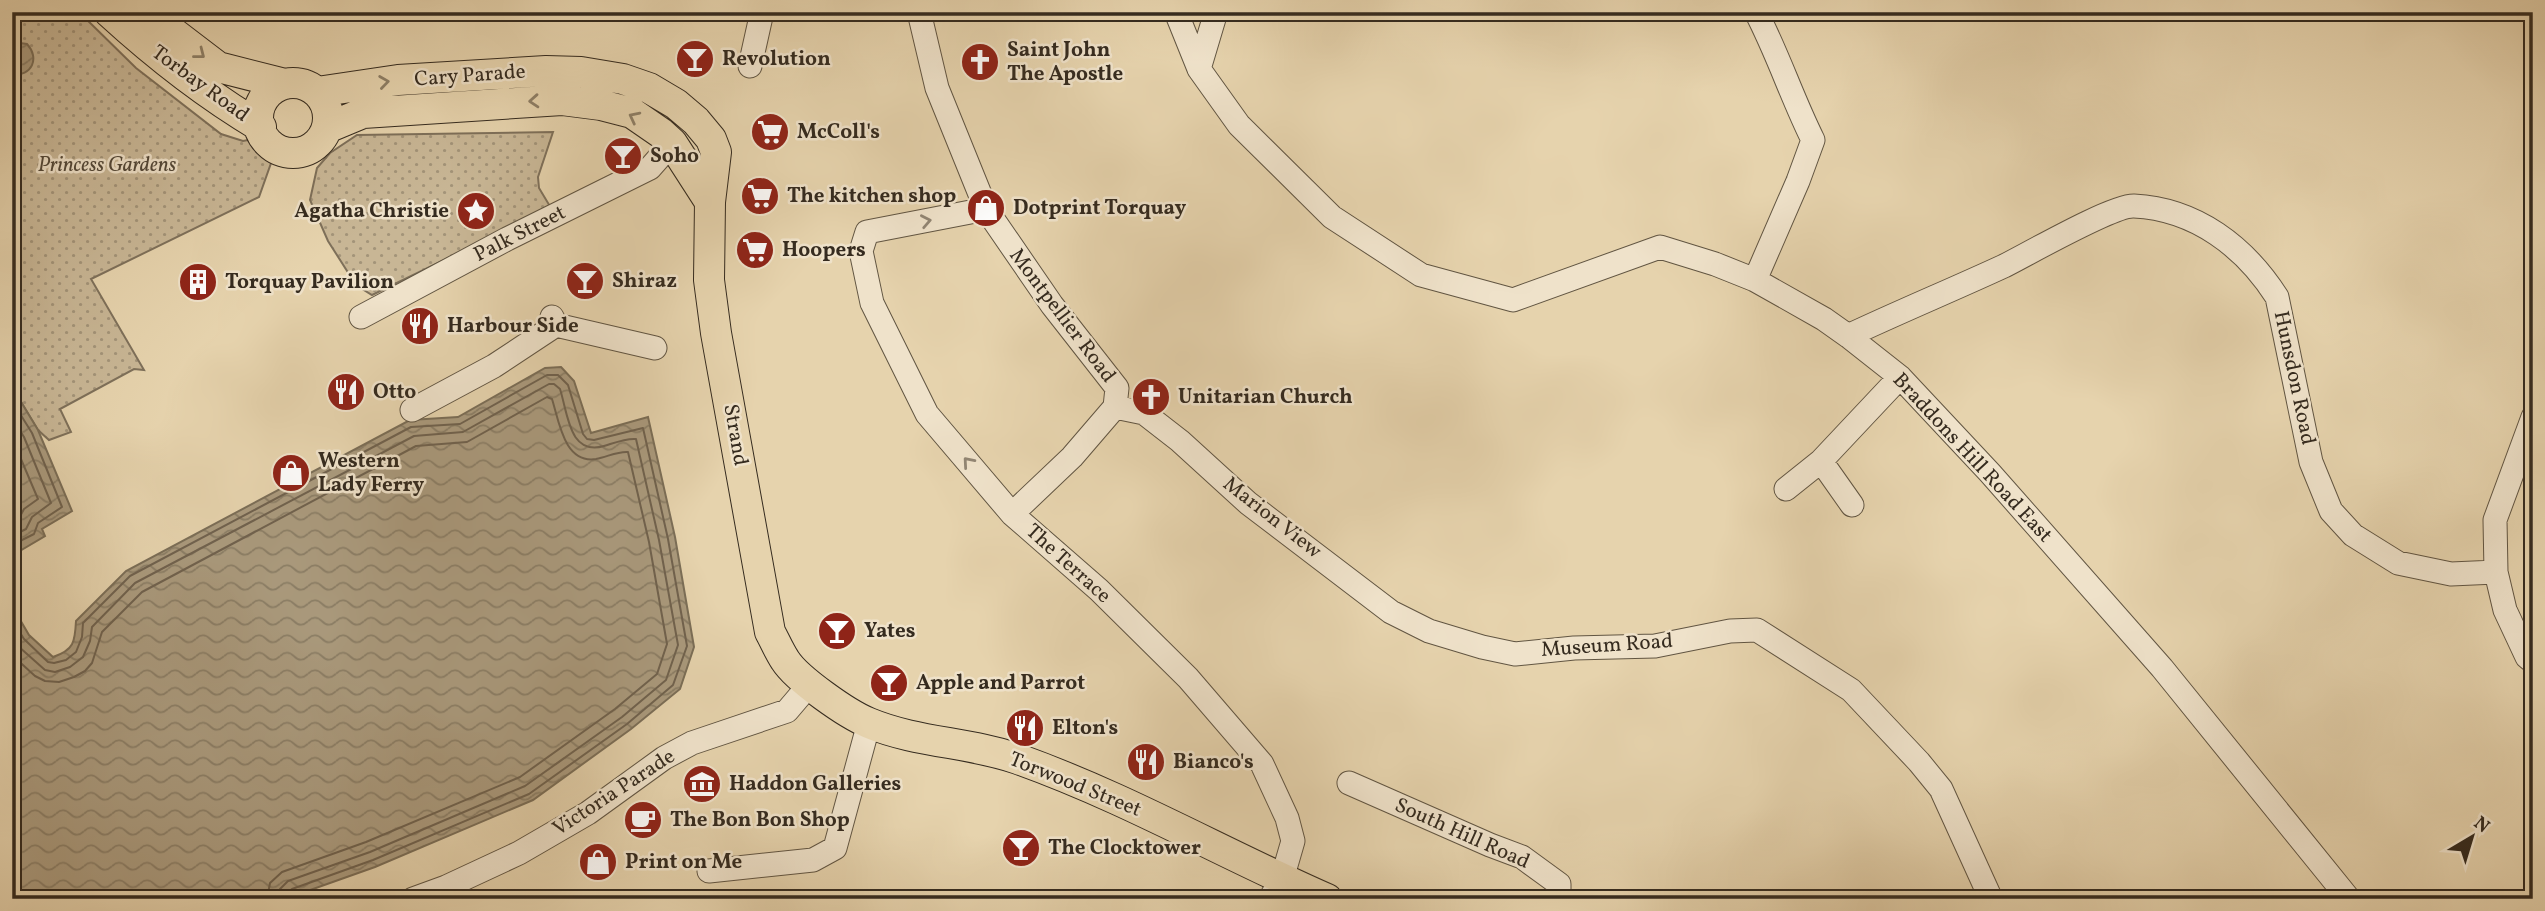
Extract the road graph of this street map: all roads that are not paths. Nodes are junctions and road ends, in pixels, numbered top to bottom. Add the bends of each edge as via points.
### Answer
1 (109, 12) edge
2 (146, 12) edge
3 (762, 12) edge
4 (919, 12) edge
5 (1175, 12) edge
6 (1216, 12) edge
7 (1756, 12) edge
8 (750, 66) dead end
9 (1199, 69) junction
10 (623, 79) joint
11 (285, 84) junction
12 (317, 92) junction
13 (261, 127) junction
14 (327, 128) junction
15 (672, 144) junction
16 (710, 202) junction
17 (986, 209) junction
18 (1755, 280) junction
19 (361, 317) dead end
20 (1848, 336) junction
21 (655, 348) dead end
22 (1900, 377) junction
23 (1115, 407) junction
24 (412, 410) dead end
25 (2533, 417) edge
26 (1821, 461) junction
27 (1786, 489) dead end
28 (1852, 505) dead end
29 (1012, 514) junction
30 (2496, 572) junction
31 (1429, 631) joint
32 (786, 662) joint
33 (2533, 662) edge
34 (810, 684) junction
35 (869, 723) junction
36 (1349, 783) dead end
37 (709, 871) dead end
38 (1276, 889) edge
39 (413, 899) edge
40 (1327, 899) edge
41 (1559, 899) edge
42 (1991, 899) edge
43 (2349, 899) edge

1 - 13 main road, Torbay Road via 220,103
2 -> 11 main road, Torbay Road via 218,67
3 - 8 street
4 - 17 street, Montpellier Road via 937,88
5 - 9 street, Braddons Hill Road East
6 - 9 street
7 - 18 street via 1812,140
9 - 18 street, Braddons Hill Road East via 1238,125 1332,217 1421,275 1513,300 1660,247
12 -> 10 main road, Cary Parade via 398,80 546,71
10 - 16 main road, Strand via 676,104 711,139 716,152
11 - 12 main road via 304,85
11 - 13 main road via 267,94 258,114
12 - 14 main road via 325,103
13 - 14 main road via 270,145 290,153 317,144
15 -> 14 main road, Cary Parade via 632,113 562,100 363,113
15 - 16 main road
15 - 19 street, Palk Street via 650,168
16 - 32 main road, Strand via 709,280 716,333 770,632
17 - 23 street, Montpellier Road via 1052,305 1117,387
29 -> 17 street, The Terrace via 927,414 872,303 861,251 867,233
18 - 20 street, Braddons Hill Road East
20 - 22 street, Braddons Hill Road East
20 - 30 street, Hunsdon Road via 2132,206 2175,213 2213,230 2242,251 2277,297 2312,462 2331,511 2353,535 2398,563 2451,574
21 - 24 street via 554,321 494,366
22 - 26 street
22 - 43 street, Braddons Hill Road East via 2162,667
23 - 29 street, Montpellier Road
23 - 31 street, Marion View via 1144,413 1248,503 1391,612
25 - 30 street via 2495,520
26 - 27 street
26 - 28 street
29 - 38 street, The Terrace via 1188,678 1262,764 1293,841
30 - 33 street via 2505,610
31 - 42 street, Museum Road via 1515,654 1655,646 1757,630 1851,690 1919,762 1941,789
32 - 34 main road, Torwood Street
34 - 35 main road, Torwood Street via 830,702
34 - 39 street, Victoria Parade via 787,710 692,743 519,853
35 - 37 street via 835,849 813,860
35 - 38 main road, Torwood Street via 1016,758 1109,796
36 - 41 street, South Hill Road via 1522,857 1559,884
38 - 40 main road, Torwood Street

